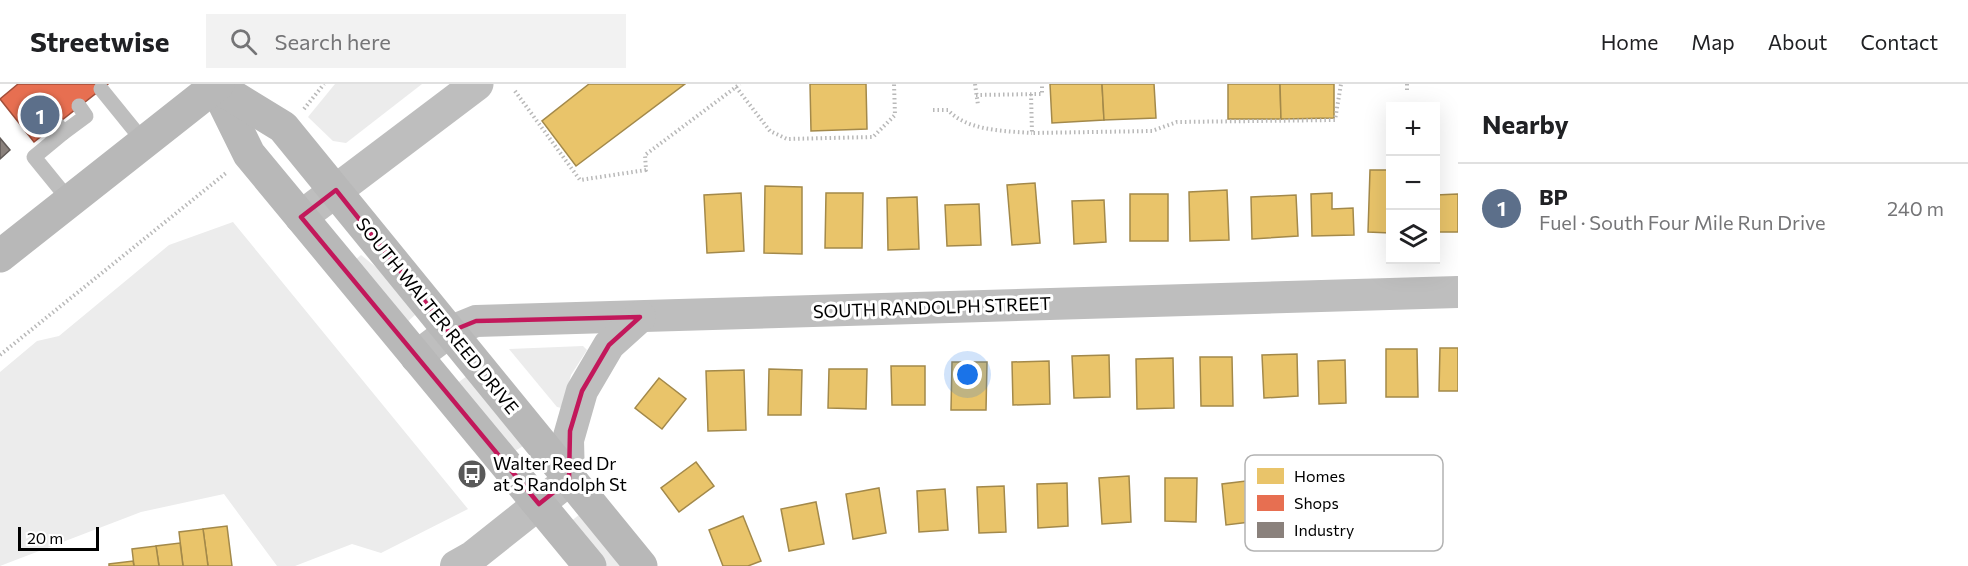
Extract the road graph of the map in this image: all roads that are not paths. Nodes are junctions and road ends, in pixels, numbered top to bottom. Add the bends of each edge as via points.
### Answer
1 (477, 84) edge
2 (216, 85) edge
3 (144, 142) junction
4 (336, 190) junction
5 (69, 200) junction
6 (301, 218) junction
7 (0, 256) edge
8 (1458, 292) edge
9 (640, 317) junction
10 (449, 332) junction
11 (416, 357) junction
12 (569, 480) junction
13 (538, 504) junction
14 (456, 566) edge
15 (590, 566) edge
16 (641, 566) edge

1 - 4 street
2 - 3 main road
2 - 4 main road, SOUTH WALTER REED DRIVE via 283,127
2 - 6 main road via 249,154
3 - 5 main road
3 - 5 lane via 104,93 60,128 34,158
4 - 6 street
4 - 10 main road, SOUTH WALTER REED DRIVE
5 - 7 main road
6 - 11 main road
8 - 9 street, SOUTH RANDOLPH STREET
9 - 10 street, SOUTH RANDOLPH STREET via 476,321
9 - 12 street via 609,345 582,391 568,440
10 - 11 street, SOUTH RANDOLPH STREET
10 - 12 main road, SOUTH WALTER REED DRIVE
11 - 13 main road
12 - 13 street
12 - 16 main road, SOUTH WALTER REED DRIVE
13 - 14 street
13 - 15 main road

